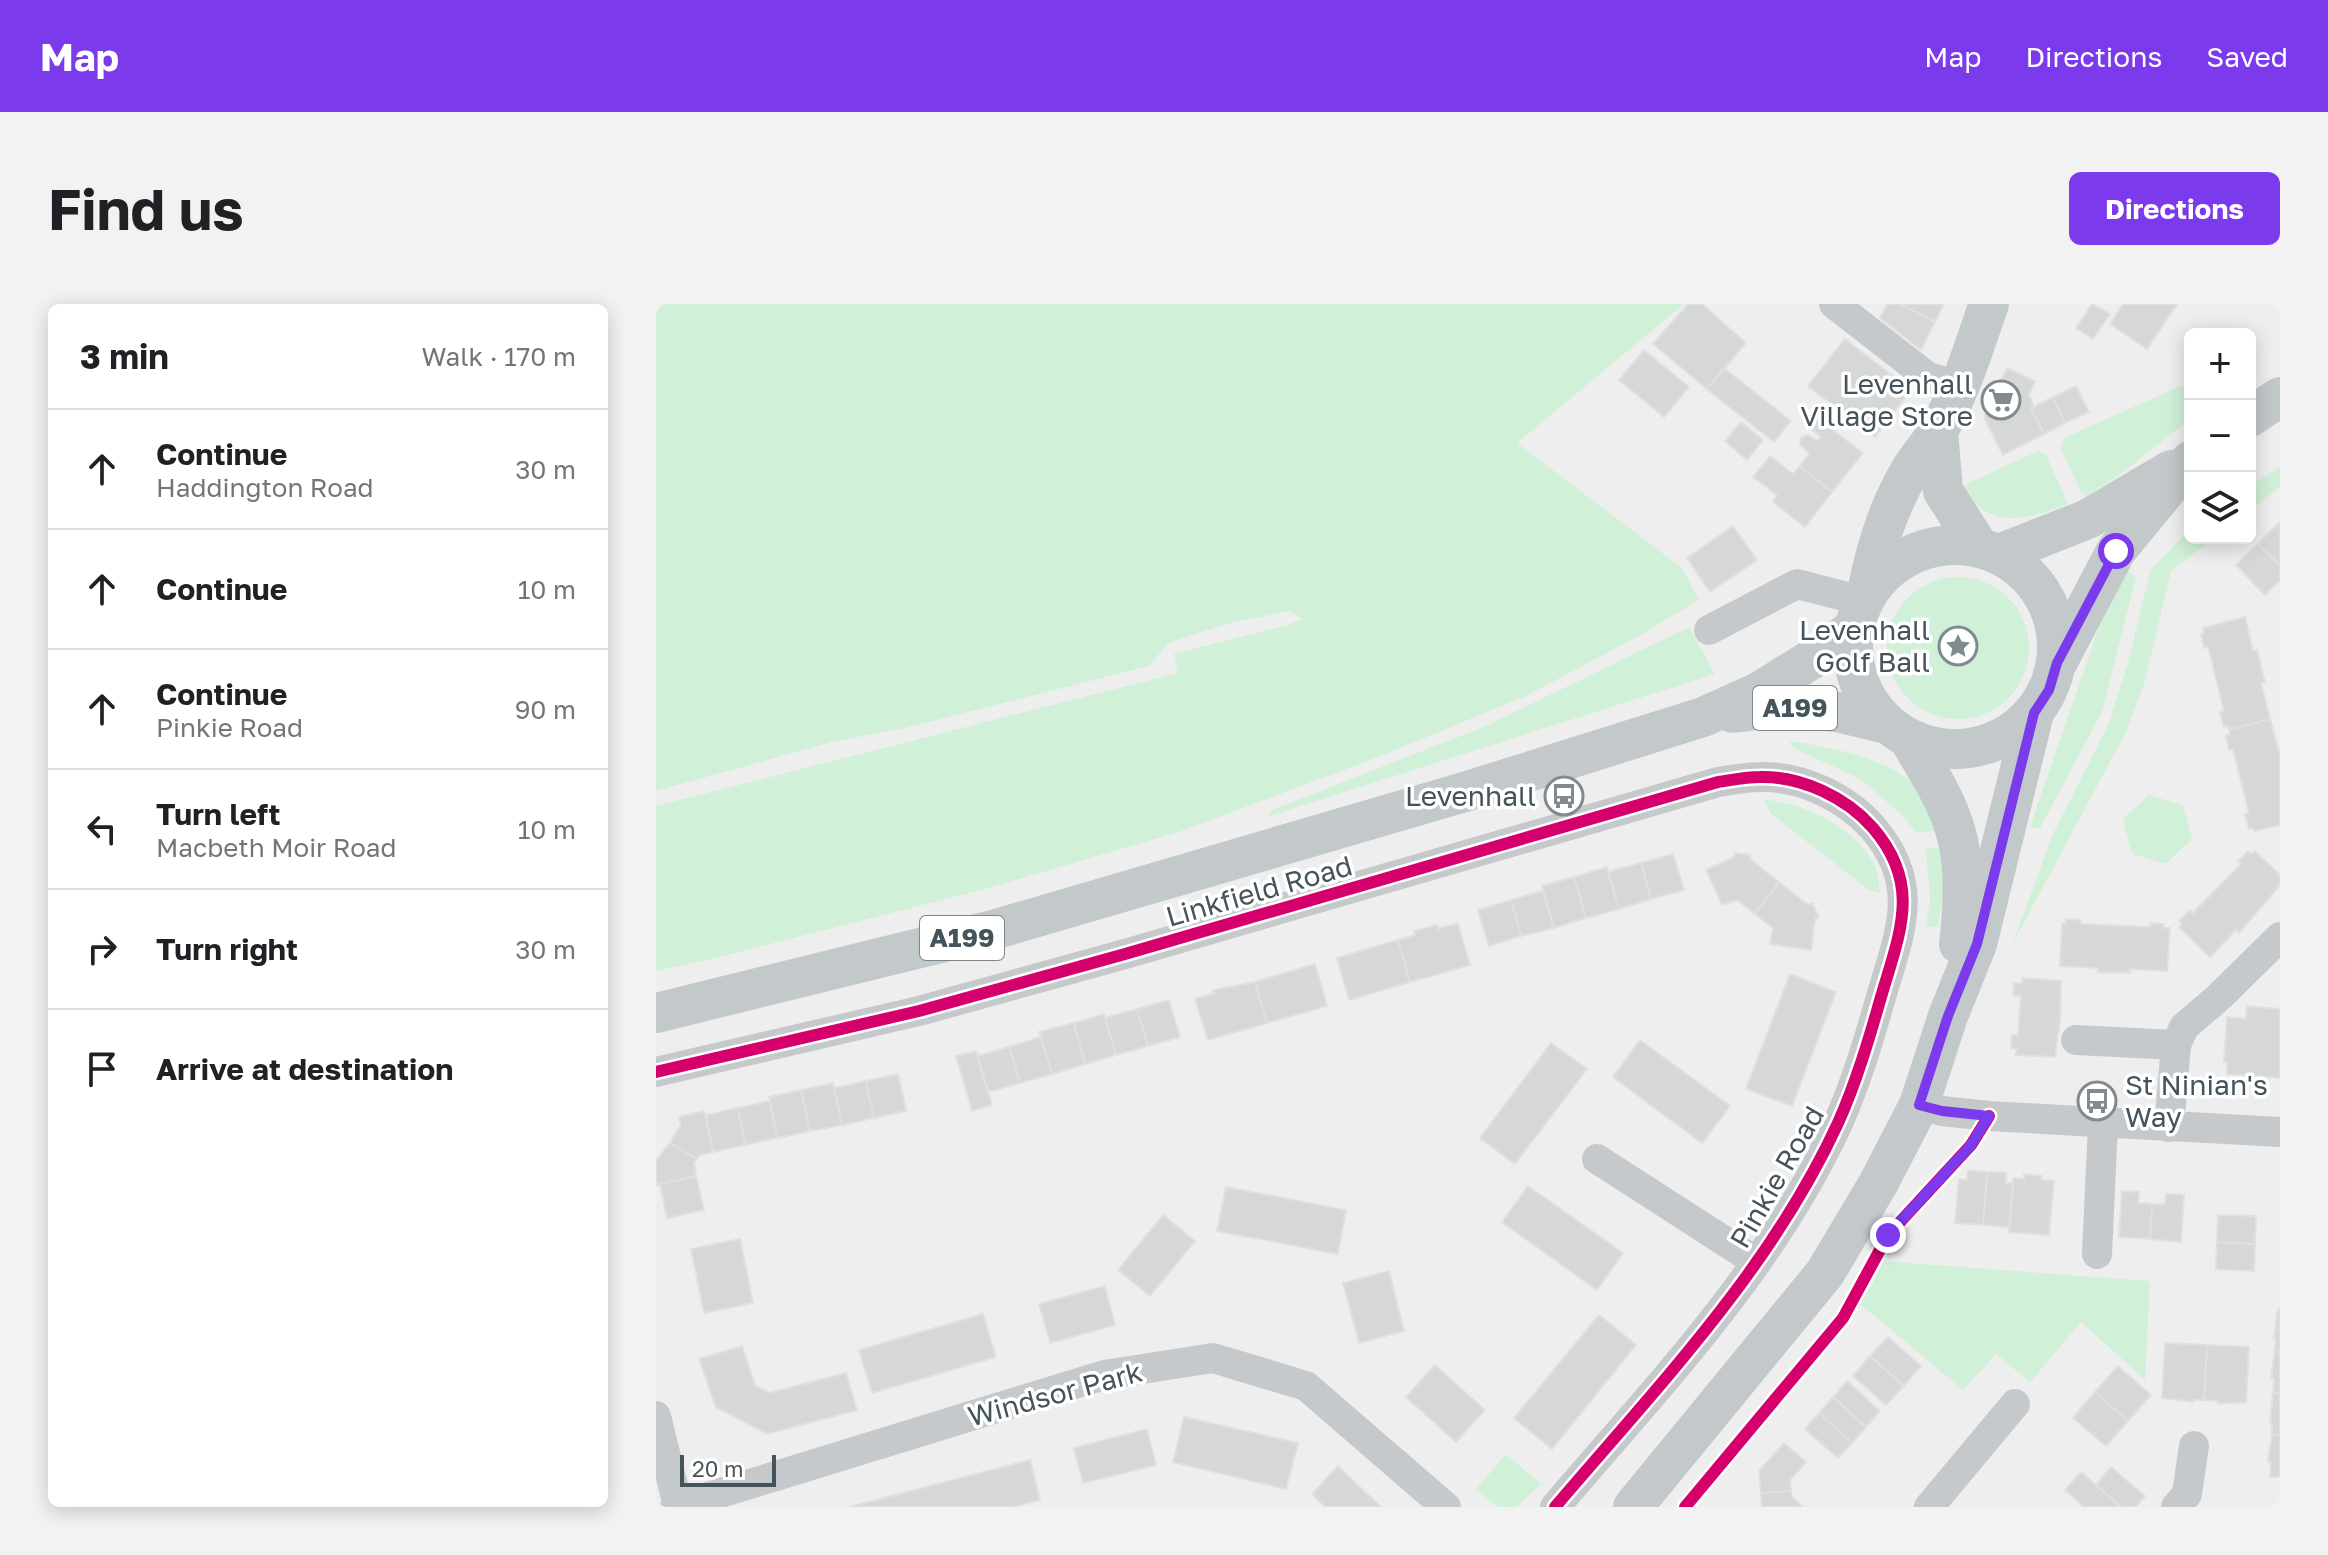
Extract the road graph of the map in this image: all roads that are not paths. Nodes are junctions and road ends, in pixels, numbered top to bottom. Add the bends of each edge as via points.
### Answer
1 (1834, 304) edge
2 (1989, 304) edge
3 (1959, 386) junction
4 (2280, 397) edge
5 (2256, 413) edge
6 (1938, 431) junction
7 (2184, 463) edge
8 (2184, 467) edge
9 (1989, 550) junction
10 (1861, 607) junction
11 (1709, 630) dead end
12 (2057, 663) junction
13 (2034, 713) junction
14 (1703, 717) junction
15 (1898, 732) junction
16 (1866, 820) joint
17 (2280, 937) edge
18 (656, 1013) edge
19 (1948, 1016) junction
20 (2076, 1040) dead end
21 (2176, 1045) junction
22 (656, 1072) edge
23 (1919, 1105) junction
24 (2103, 1124) junction
25 (2169, 1127) junction
26 (2280, 1132) edge
27 (1597, 1159) dead end
28 (2097, 1254) dead end
29 (1757, 1262) junction
30 (2015, 1404) dead end
31 (656, 1416) edge
32 (2194, 1446) dead end
33 (676, 1507) edge
34 (1446, 1507) edge
35 (1555, 1507) edge
36 (1633, 1507) edge
37 (1929, 1507) edge
38 (2176, 1507) edge

1 - 3 street via 1928,377
2 - 3 main road
3 - 6 main road
4 - 5 main road
6 - 9 main road via 1943,491
6 - 10 main road via 1909,472 1884,524
7 - 9 main road, A199 via 2088,519
8 - 12 main road, A199 via 2116,551
9 - 10 main road, A199 via 1947,545 1916,552 1888,569
9 - 12 main road, A199 via 2026,572 2046,598 2057,630
10 - 11 street via 1797,584
10 - 14 main road, Linkfield Road / A199 via 1812,659 1759,692
10 - 15 main road, A199 via 1852,654 1858,680 1869,704
12 - 13 main road, A199 via 2049,690
13 - 15 main road, A199 via 2008,735 1976,748 1941,749
13 - 19 main road via 1977,944
14 - 15 main road, Linkfield Road / A199 via 1780,707 1837,712
14 - 18 main road, Linkfield Road / A199 via 993,930
15 - 19 main road via 1942,795 1957,834 1960,940
16 - 22 street, Linkfield Road via 1836,798 1795,780 1759,776 1718,782 919,1011
16 - 29 street, Pinkie Road via 1886,843 1902,881 1902,927 1838,1123
17 - 21 street via 2190,1020
19 - 23 main road
20 - 21 street
21 - 25 street
23 - 24 street
23 - 36 main road via 1825,1273
24 - 25 street
24 - 28 street
25 - 26 street
27 - 29 street
29 - 35 street, Pinkie Road
30 - 37 street
31 - 33 street
32 - 38 street via 2187,1494
33 - 34 street, Windsor Park via 1104,1375 1213,1358 1306,1386

